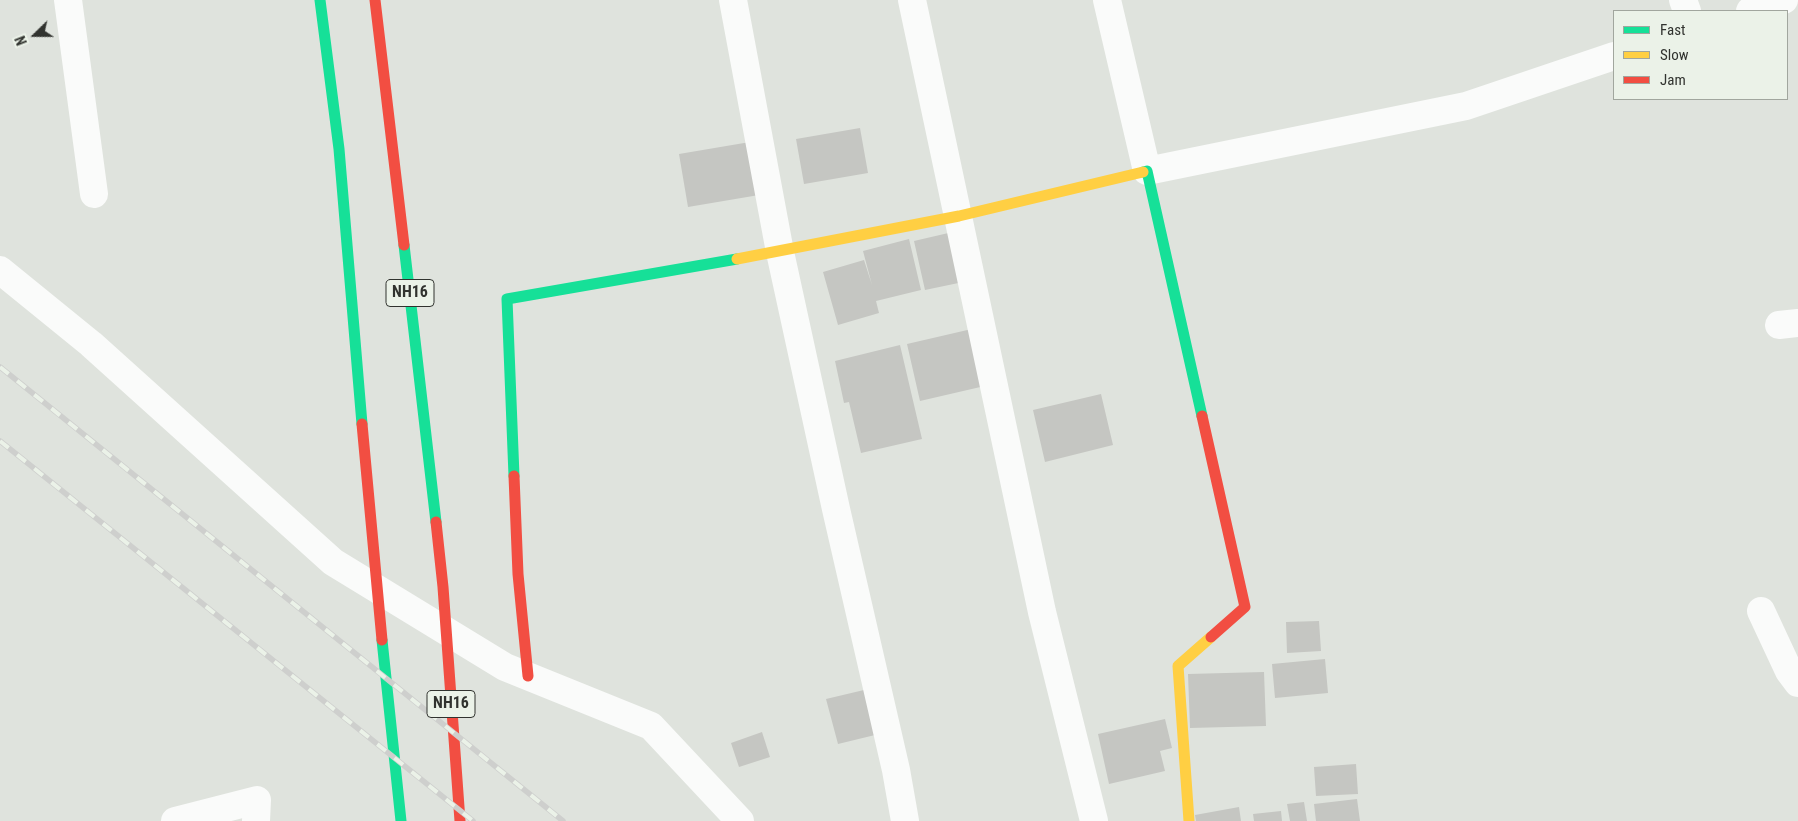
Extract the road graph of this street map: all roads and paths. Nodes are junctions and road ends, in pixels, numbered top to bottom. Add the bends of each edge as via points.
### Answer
1 (68, 0) edge
2 (320, 0) edge
3 (374, 0) edge
4 (733, 0) edge
5 (912, 0) edge
6 (1107, 0) edge
7 (1784, 0) edge
8 (1753, 10) edge
9 (1613, 56) edge
10 (1148, 171) junction
11 (94, 194) dead end
12 (959, 216) junction
13 (780, 252) junction
14 (0, 270) edge
15 (1761, 611) dead end
16 (528, 676) junction
17 (1798, 683) edge
18 (175, 821) edge
19 (256, 821) edge
20 (401, 821) edge
21 (460, 821) edge
22 (740, 821) edge
23 (905, 821) edge
24 (1094, 821) edge
25 (1189, 821) edge

1 - 11 street
2 - 20 main road via 339,149 374,559
3 - 21 main road, NH16 via 443,587
4 - 13 street
5 - 12 street
6 - 10 street
7 - 8 street
9 - 10 street via 1466,106
10 - 12 main road
10 - 25 main road via 1245,607 1178,666
12 - 13 main road
12 - 24 street via 1042,612
13 - 16 main road via 507,299 518,574
13 - 23 street
14 - 16 street via 91,344 333,562 505,667
15 - 17 street via 1789,671
16 - 22 street via 651,726
18 - 19 street via 257,800

